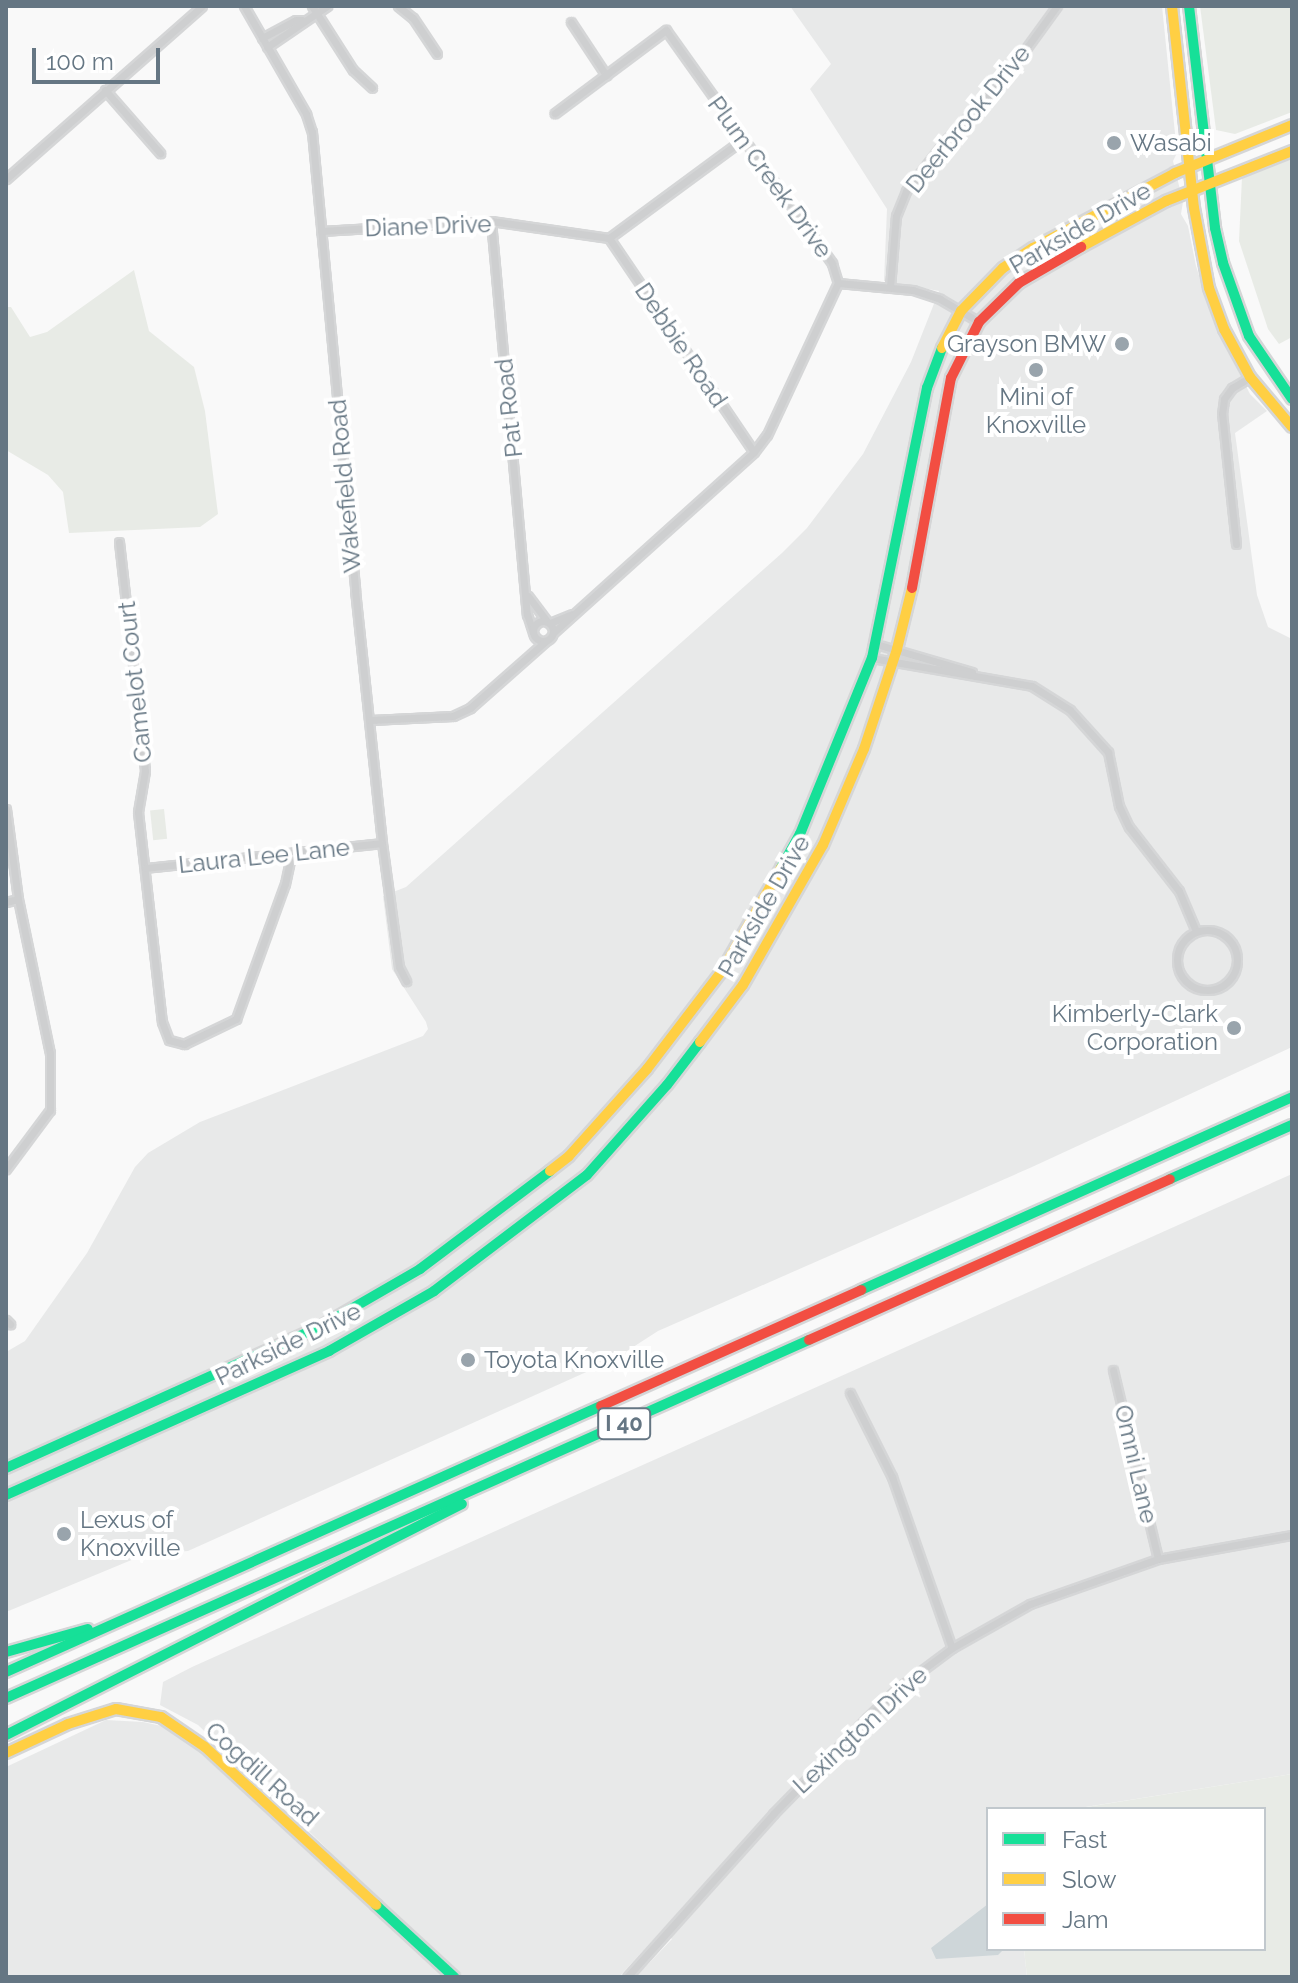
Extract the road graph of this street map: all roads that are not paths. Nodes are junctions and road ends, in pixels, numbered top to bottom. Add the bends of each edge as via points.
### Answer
1 (202, 6) edge
2 (244, 6) edge
3 (327, 6) edge
4 (398, 6) edge
5 (1057, 6) edge
6 (1172, 6) edge
7 (1189, 6) edge
8 (314, 9) edge
9 (302, 20) junction
10 (571, 22) dead end
11 (262, 38) junction
12 (267, 47) junction
13 (437, 54) dead end
14 (606, 75) junction
15 (372, 88) dead end
16 (105, 90) junction
17 (555, 113) dead end
18 (1292, 125) edge
19 (742, 140) junction
20 (1292, 151) edge
21 (160, 153) dead end
22 (1207, 159) junction
23 (1190, 166) junction
24 (6, 179) edge
25 (1209, 183) junction
26 (1193, 190) junction
27 (491, 221) junction
28 (321, 231) junction
29 (609, 238) junction
30 (1033, 248) junction
31 (1050, 264) junction
32 (838, 283) junction
33 (890, 287) junction
34 (961, 311) junction
35 (979, 322) junction
36 (1269, 368) junction
37 (1250, 377) junction
38 (1292, 399) edge
39 (1292, 427) edge
40 (754, 452) junction
41 (119, 542) dead end
42 (1236, 544) dead end
43 (527, 594) junction
44 (574, 613) junction
45 (548, 622) junction
46 (534, 633) junction
47 (553, 633) junction
48 (546, 641) junction
49 (876, 644) junction
50 (897, 649) junction
51 (526, 656) junction
52 (872, 658) junction
53 (892, 662) junction
54 (978, 674) junction
55 (371, 720) junction
56 (6, 809) edge
57 (382, 843) junction
58 (291, 855) junction
59 (145, 868) junction
60 (18, 899) junction
61 (6, 902) edge
62 (1196, 931) junction
63 (406, 981) dead end
64 (1292, 1088) edge
65 (1292, 1097) edge
66 (1292, 1125) edge
67 (1292, 1133) edge
68 (1205, 1134) junction
69 (1241, 1149) junction
70 (6, 1169) edge
71 (1113, 1370) dead end
72 (850, 1393) dead end
73 (597, 1436) junction
74 (6, 1468) edge
75 (6, 1495) edge
76 (1292, 1535) edge
77 (1158, 1559) junction
78 (119, 1622) junction
79 (952, 1648) junction
80 (6, 1652) edge
81 (6, 1672) edge
82 (6, 1698) edge
83 (6, 1737) edge
84 (6, 1753) edge
85 (454, 1977) edge
86 (627, 1977) edge

1 - 16 street
2 - 11 street, Wakefield Road
3 - 8 street
4 - 13 street via 413,18
5 - 33 street, Deerbrook Drive via 1001,83 906,191 896,216
6 - 23 main road
7 - 22 main road
8 - 9 street
8 - 15 street via 353,70
9 - 11 street
9 - 12 street
10 - 14 street
11 - 12 street, Wakefield Road
12 - 28 street, Wakefield Road via 312,132
14 - 17 street, Plum Creek Drive
14 - 19 street, Plum Creek Drive via 666,30
16 - 21 street
16 - 24 street
18 - 22 main road, Parkside Drive
19 - 29 street
19 - 32 street, Plum Creek Drive via 832,263
20 - 25 main road, Parkside Drive
22 - 23 main road, Parkside Drive
22 - 25 main road
23 - 26 main road
23 - 30 main road, Parkside Drive
25 - 26 main road, Parkside Drive
25 - 36 main road via 1234,299
26 - 31 main road, Parkside Drive
26 - 37 main road via 1201,260 1213,303
27 - 28 street, Diane Drive
27 - 29 street, Diane Drive
27 - 43 street, Pat Road
28 - 55 street, Wakefield Road
29 - 40 street, Debbie Road
30 - 31 main road
30 - 34 main road, Parkside Drive via 1003,268
31 - 35 main road, Parkside Drive via 1019,283
32 - 33 street
32 - 40 street, Plum Creek Drive via 767,435
33 - 34 street via 940,299
34 - 35 street
34 - 49 main road, Parkside Drive via 927,388
35 - 50 main road, Parkside Drive via 953,370 920,557
36 - 37 main road
36 - 38 main road
37 - 39 main road
37 - 42 street via 1232,388 1222,414
40 - 44 street, Plum Creek Drive
41 - 59 street, Camelot Court via 145,771 138,799
43 - 45 street
43 - 46 street, Pat Road
44 - 45 street, Plum Creek Drive
44 - 47 street, Plum Creek Drive
45 - 46 street, Plum Creek Drive via 537,623
45 - 47 street
46 - 48 street
46 - 51 street, Plum Creek Drive
47 - 48 street, Plum Creek Drive
48 - 51 street, Plum Creek Drive
49 - 50 street
49 - 52 main road, Parkside Drive
50 - 53 main road, Parkside Drive
50 - 54 street
51 - 55 street, Plum Creek Drive via 470,708 453,716
52 - 53 street
52 - 74 main road, Parkside Drive via 800,834 722,971 647,1069 569,1156 420,1269 318,1328
53 - 54 street
53 - 75 main road, Parkside Drive via 864,749 823,845 743,985 667,1085 587,1175 434,1291 329,1351
54 - 62 street via 1032,686 1070,710 1108,752 1129,827 1179,891
55 - 57 street, Wakefield Road
56 - 60 street
57 - 58 street, Laura Lee Lane
57 - 63 street, Wakefield Road via 399,967
58 - 59 street, Laura Lee Lane
58 - 59 street, Camelot Court via 236,1019 178,1045 165,1037
60 - 61 street
60 - 70 street via 50,1053 50,1110
62 - 62 street via 1177,953 1179,972 1202,990 1221,987 1238,964 1233,943 1217,931
64 - 68 main road
65 - 68 main road, I 40
66 - 69 main road, I 40
67 - 69 main road
68 - 78 main road, I 40
69 - 73 main road, I 40
71 - 77 street, Omni Lane
72 - 79 street via 892,1477
73 - 82 main road, I 40
73 - 83 main road
76 - 77 street, Lexington Drive
77 - 79 street, Lexington Drive via 1030,1604
78 - 80 main road
78 - 81 main road, I 40
79 - 86 street, Lexington Drive via 867,1718
84 - 85 main road, Cogdill Road via 116,1709 161,1717 205,1747

